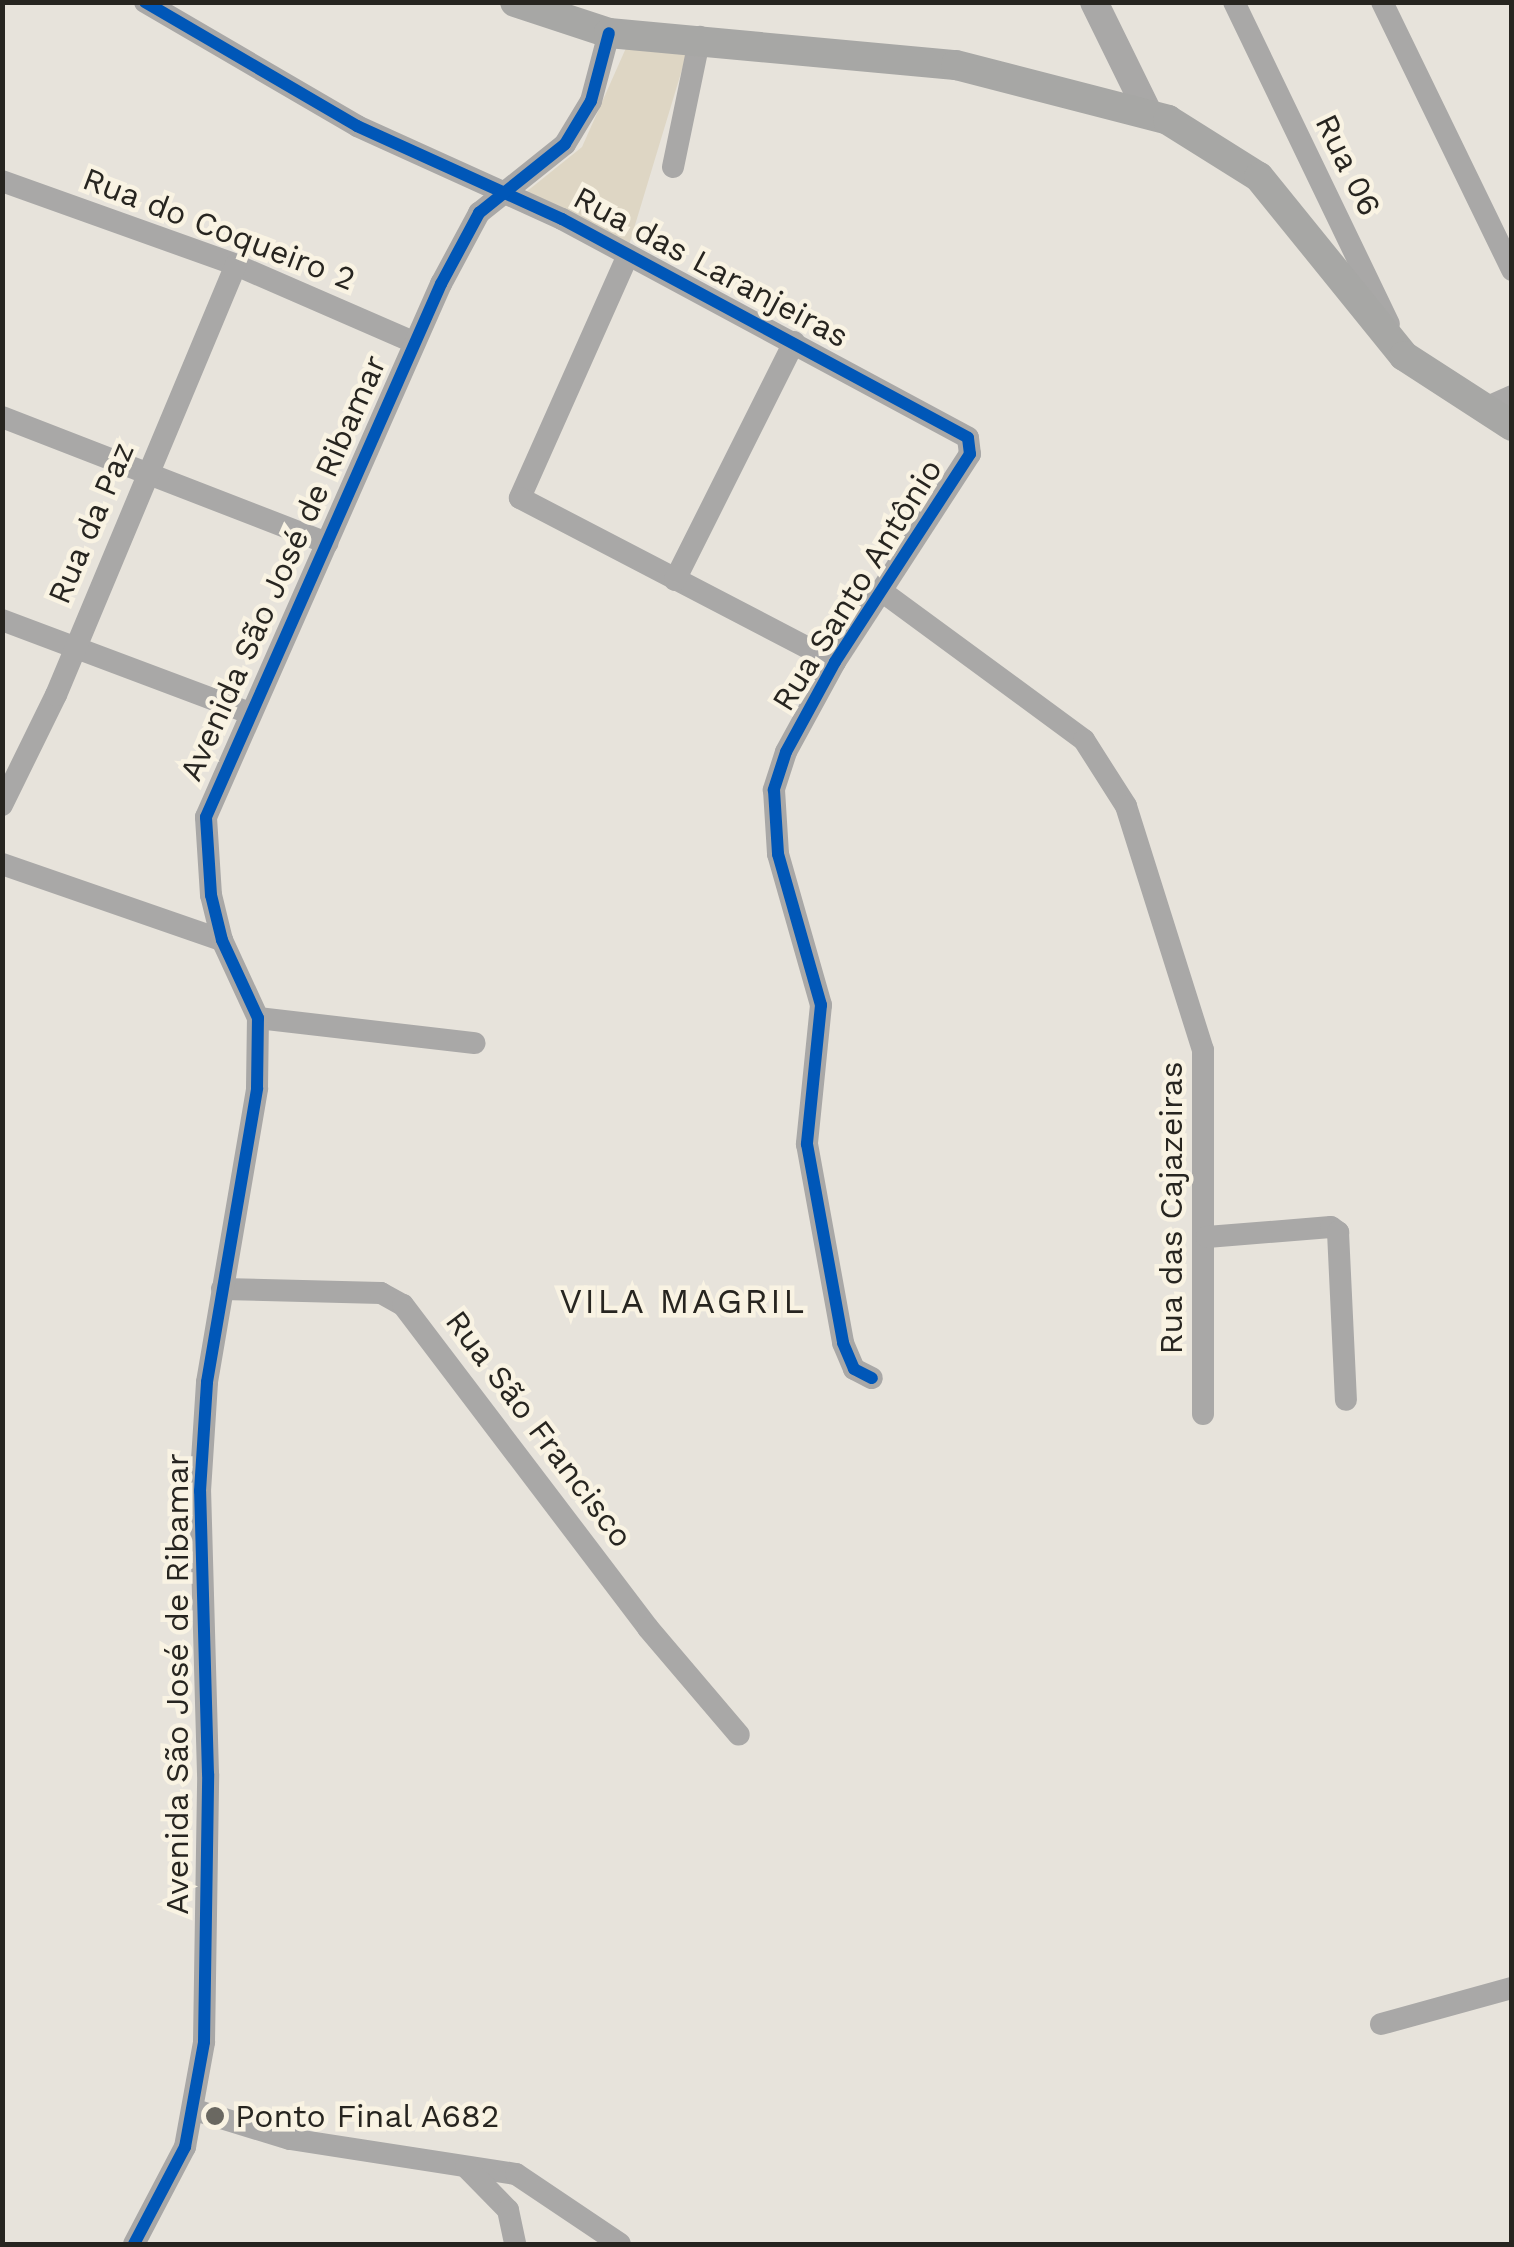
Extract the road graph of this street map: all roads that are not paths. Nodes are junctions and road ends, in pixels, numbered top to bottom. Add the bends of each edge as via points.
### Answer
1 (145, 2) edge
2 (516, 2) edge
3 (1094, 2) edge
4 (1234, 2) edge
5 (1382, 2) edge
6 (609, 33) junction
7 (700, 38) junction
8 (1148, 112) junction
9 (674, 167) dead end
10 (2, 181) edge
11 (500, 192) junction
12 (628, 255) junction
13 (236, 265) junction
14 (1512, 270) edge
15 (411, 341) junction
16 (794, 342) junction
17 (1404, 356) junction
18 (1512, 396) edge
19 (1483, 409) junction
20 (2, 417) edge
21 (1512, 426) edge
22 (970, 454) joint
23 (146, 478) junction
24 (328, 543) junction
25 (675, 580) junction
26 (880, 590) junction
27 (2, 620) edge
28 (75, 647) junction
29 (835, 662) junction
30 (249, 713) junction
31 (2, 804) edge
32 (2, 864) edge
33 (222, 940) junction
34 (258, 1018) junction
35 (475, 1043) dead end
36 (1207, 1237) junction
37 (222, 1289) junction
38 (872, 1378) dead end
39 (1346, 1400) dead end
40 (1203, 1414) dead end
41 (739, 1734) dead end
42 (1512, 1988) edge
43 (1381, 2024) dead end
44 (195, 2110) junction
45 (460, 2162) junction
46 (134, 2244) edge
47 (515, 2244) edge
48 (620, 2244) edge

1 - 11 street, Rua das Laranjeiras via 357,126
2 - 6 main road
3 - 8 street
4 - 17 street, Rua 06
5 - 14 street
6 - 7 main road
6 - 11 street, Avenida São José de Ribamar via 590,101 564,144
7 - 8 main road via 956,65
7 - 9 street
8 - 17 main road via 1190,130 1259,177
10 - 13 street, Rua do Coqueiro 2
11 - 12 street, Rua das Laranjeiras
11 - 15 street, Avenida São José de Ribamar via 479,213
12 - 16 street, Rua das Laranjeiras
12 - 25 street via 520,498
13 - 15 street, Rua do Coqueiro 2
13 - 23 street, Rua da Paz
15 - 24 street, Avenida São José de Ribamar
16 - 22 street, Rua das Laranjeiras via 934,414 968,438
16 - 25 street
17 - 19 main road
18 - 19 street
19 - 21 main road
20 - 23 street
22 - 26 street, Rua Santo Antônio
23 - 24 street
23 - 28 street, Rua da Paz
24 - 30 street, Avenida São José de Ribamar
25 - 29 street
26 - 29 street, Rua Santo Antônio
26 - 36 street, Rua das Cajazeiras via 968,660 1063,722 1110,774 1158,892 1203,1050
27 - 28 street
28 - 30 street
28 - 31 street, Rua da Paz
29 - 38 street, Rua Santo Antônio via 786,752 774,815 778,854 821,1005 807,1122 842,1343 854,1370
30 - 33 street, Avenida São José de Ribamar via 206,816 205,866
32 - 33 street
33 - 34 street, Avenida São José de Ribamar
34 - 35 street
34 - 37 street, Avenida São José de Ribamar via 257,1088
36 - 39 street via 1331,1227 1338,1232
36 - 40 street, Rua das Cajazeiras
37 - 41 street, Rua São Francisco via 381,1293 403,1305 648,1628
37 - 44 street, Avenida São José de Ribamar via 200,1491 208,1774 204,2042
42 - 43 street
44 - 45 street via 363,2154
44 - 46 street, Avenida São José de Ribamar via 169,2185
45 - 47 street via 502,2200
45 - 48 street via 543,2187

